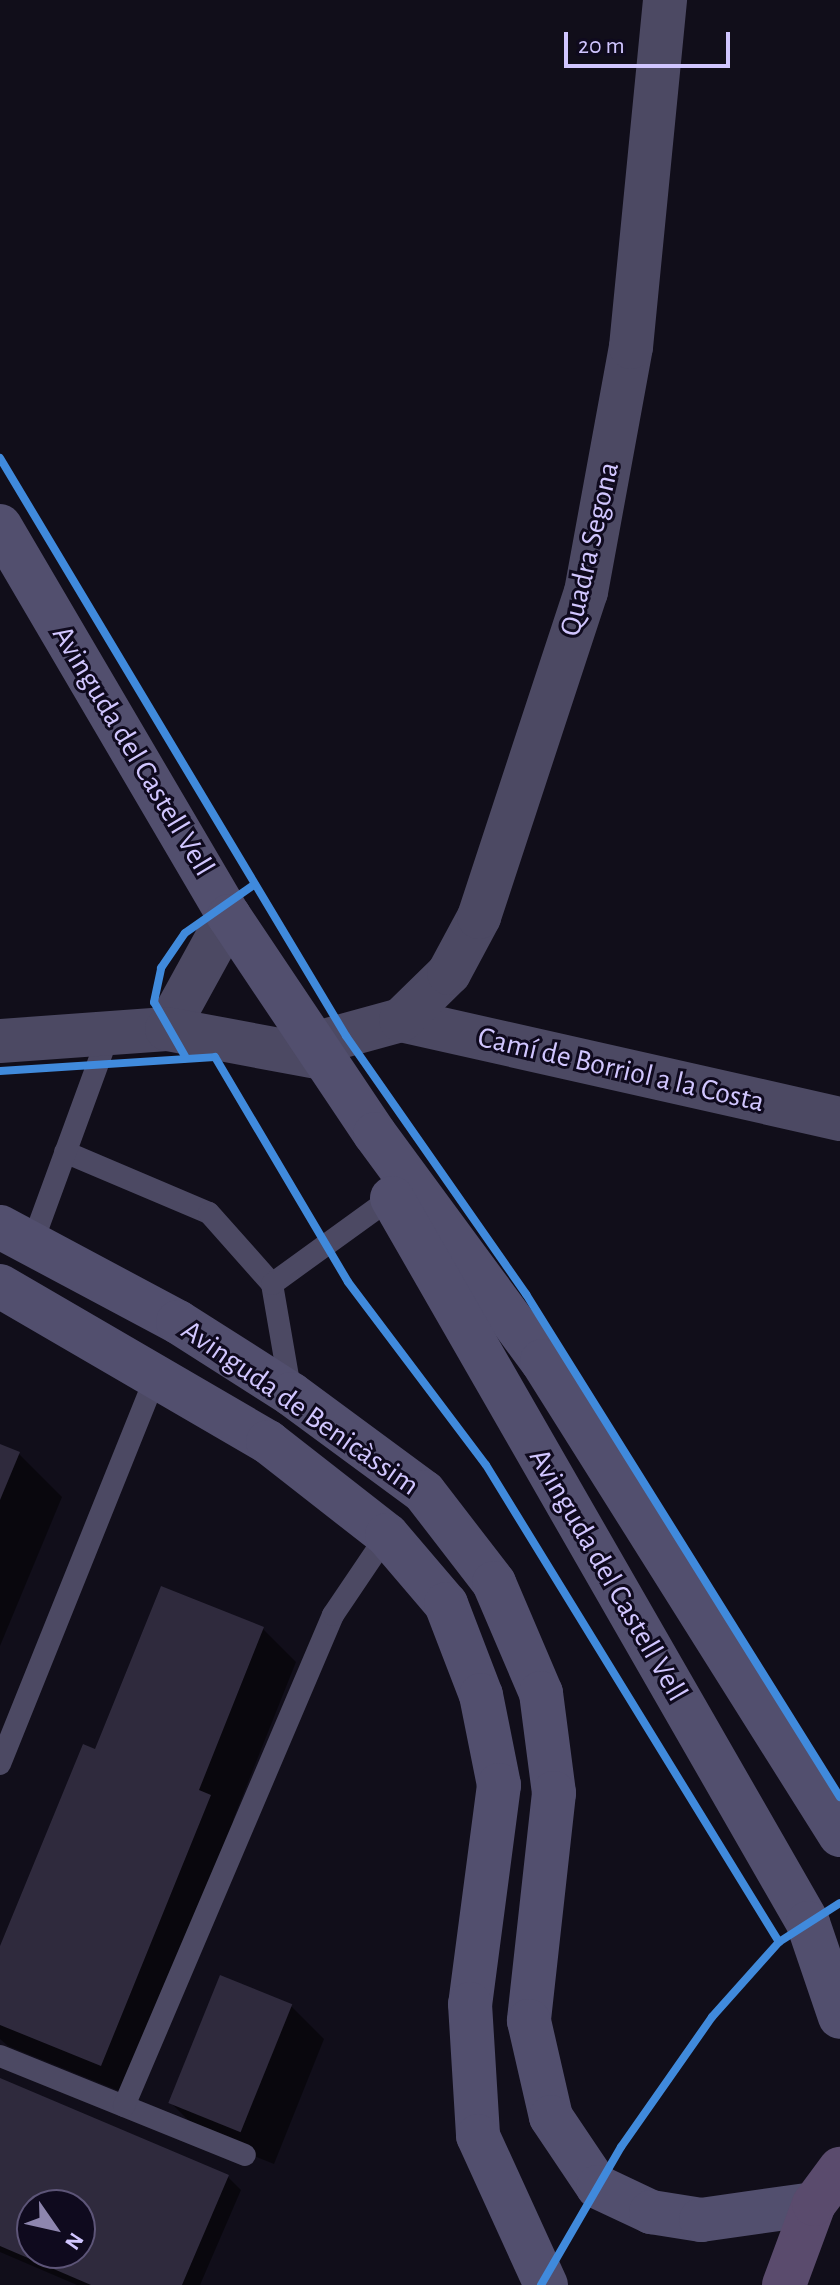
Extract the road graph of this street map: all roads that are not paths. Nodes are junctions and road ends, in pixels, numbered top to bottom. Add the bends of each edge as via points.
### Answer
1 (665, 0) edge
2 (0, 526) edge
3 (229, 916) junction
4 (401, 1020) junction
5 (167, 1029) junction
6 (109, 1033) junction
7 (0, 1041) edge
8 (322, 1051) junction
9 (840, 1119) edge
10 (375, 1134) junction
11 (65, 1152) junction
12 (392, 1197) junction
13 (16, 1234) edge
14 (272, 1284) junction
15 (0, 1286) edge
16 (156, 1375) junction
17 (291, 1394) junction
18 (387, 1535) junction
19 (0, 1764) edge
20 (840, 1835) edge
21 (840, 2017) edge
22 (0, 2056) edge
23 (124, 2106) junction
24 (245, 2155) dead end
25 (840, 2169) edge
26 (814, 2204) junction
27 (546, 2285) edge
28 (784, 2285) edge

1 - 4 street, Quadra Segona via 631,347 586,592 479,917 449,973
2 - 3 main road, Avinguda del Castell Vell
3 - 5 street
3 - 8 main road, Avinguda del Castell Vell
4 - 8 street, Quadra Segona
4 - 9 street, Camí de Borriol a la Costa
5 - 6 street
5 - 8 street
6 - 7 street
6 - 11 lane
8 - 10 main road, Avinguda del Castell Vell
10 - 12 main road, Avinguda del Castell Vell
10 - 20 main road, Avinguda del Castell Vell via 542,1361
11 - 13 lane
11 - 14 lane via 209,1213
12 - 14 lane
12 - 21 main road, Avinguda del Castell Vell via 808,1923
13 - 17 main road, Avinguda de Benicàssim via 178,1322
14 - 17 lane
15 - 16 main road, Avinguda de Benicàssim
16 - 18 main road, Avinguda de Benicàssim via 268,1442
16 - 19 lane
17 - 26 main road, Avinguda de Benicàssim via 424,1492 494,1583 541,1693 554,1793 529,2021 551,2117 598,2187 651,2212 701,2220
18 - 23 lane via 333,1615
18 - 27 main road, Avinguda de Benicàssim via 446,1604 481,1695 499,1785 470,2004 478,2136
22 - 23 lane
23 - 24 lane
25 - 26 main road
26 - 28 main road

